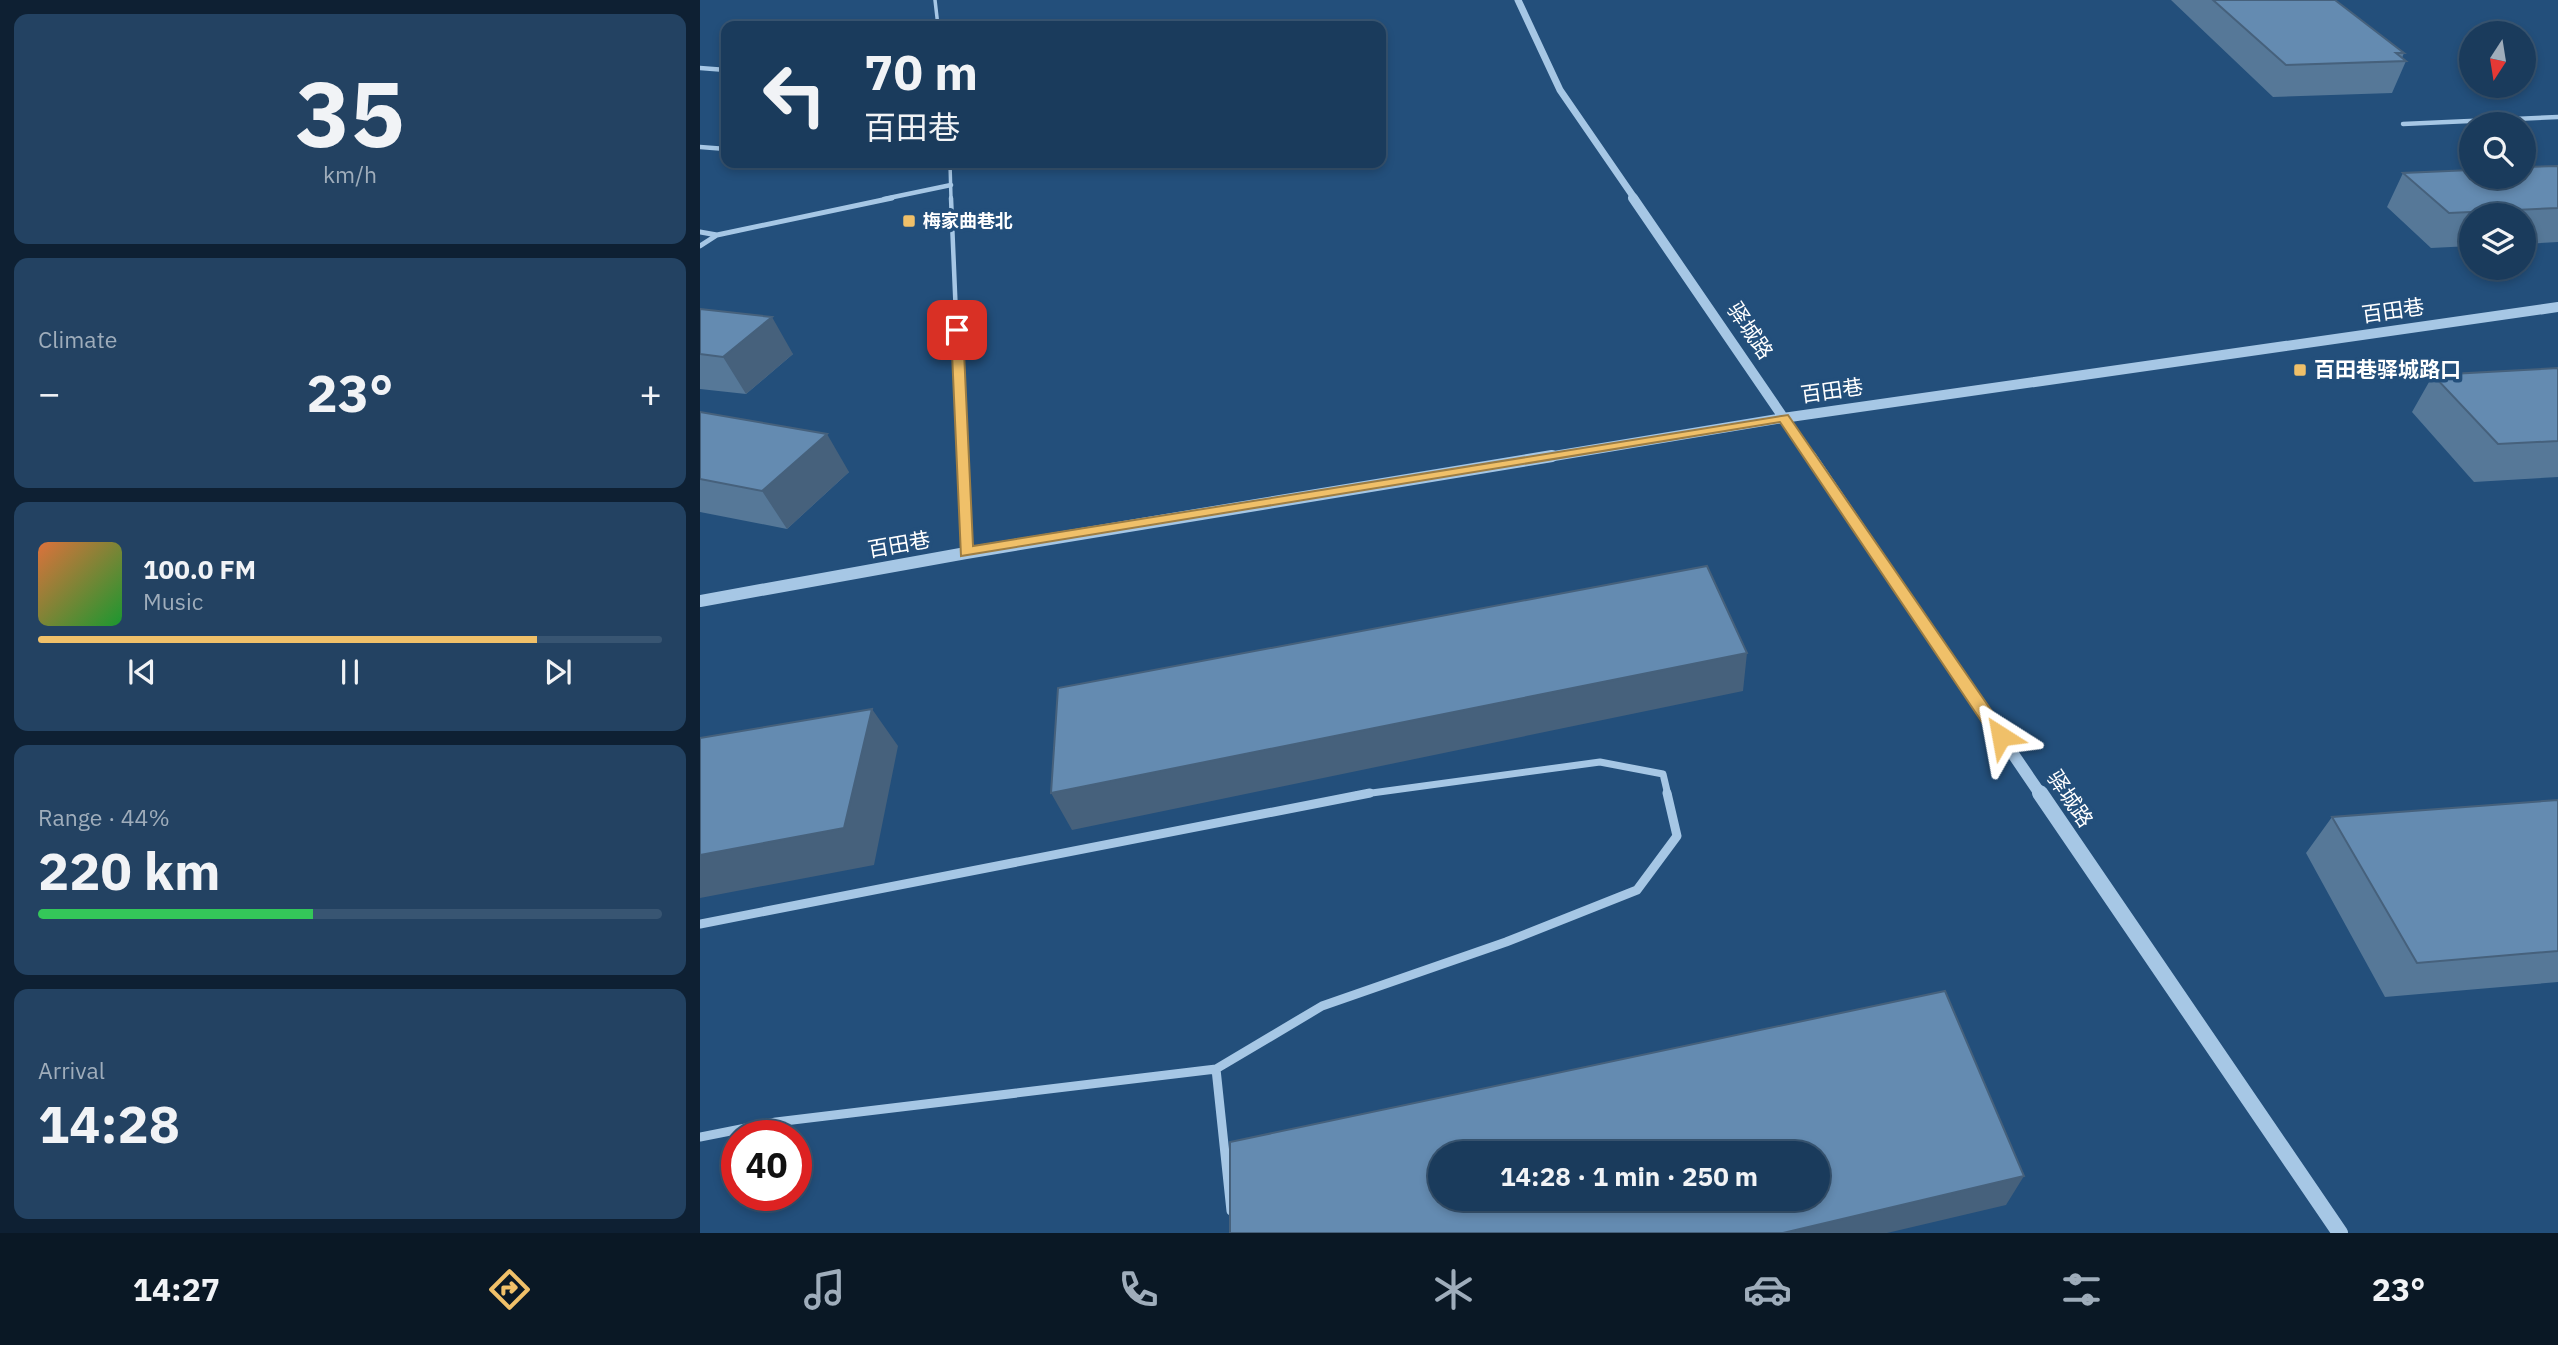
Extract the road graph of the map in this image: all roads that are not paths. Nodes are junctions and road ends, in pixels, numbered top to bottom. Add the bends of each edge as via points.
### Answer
1 (935, 0) edge
2 (1518, 0) edge
3 (937, 21) edge
4 (700, 68) edge
5 (721, 70) edge
6 (2558, 117) edge
7 (2403, 124) dead end
8 (700, 147) edge
9 (721, 149) edge
10 (950, 168) edge
11 (951, 185) junction
12 (700, 232) edge
13 (717, 235) junction
14 (700, 246) edge
15 (2558, 306) edge
16 (1783, 418) junction
17 (966, 553) junction
18 (700, 601) edge
19 (700, 924) edge
20 (1216, 1069) junction
21 (700, 1137) edge
22 (1232, 1219) edge
23 (2340, 1233) edge

1 - 3 lane
2 - 16 street, 驿城路 via 1560,90
4 - 5 street
6 - 7 street
8 - 9 street
10 - 11 lane
11 - 13 street
11 - 17 lane
12 - 13 street
13 - 14 street
15 - 16 street, 百田巷
16 - 17 street, 百田巷
16 - 23 street, 驿城路
17 - 18 street, 百田巷
19 - 20 street via 1333,798 1600,762 1663,774 1677,836 1637,890 1506,943 1322,1006
20 - 21 street via 776,1122
20 - 22 street

